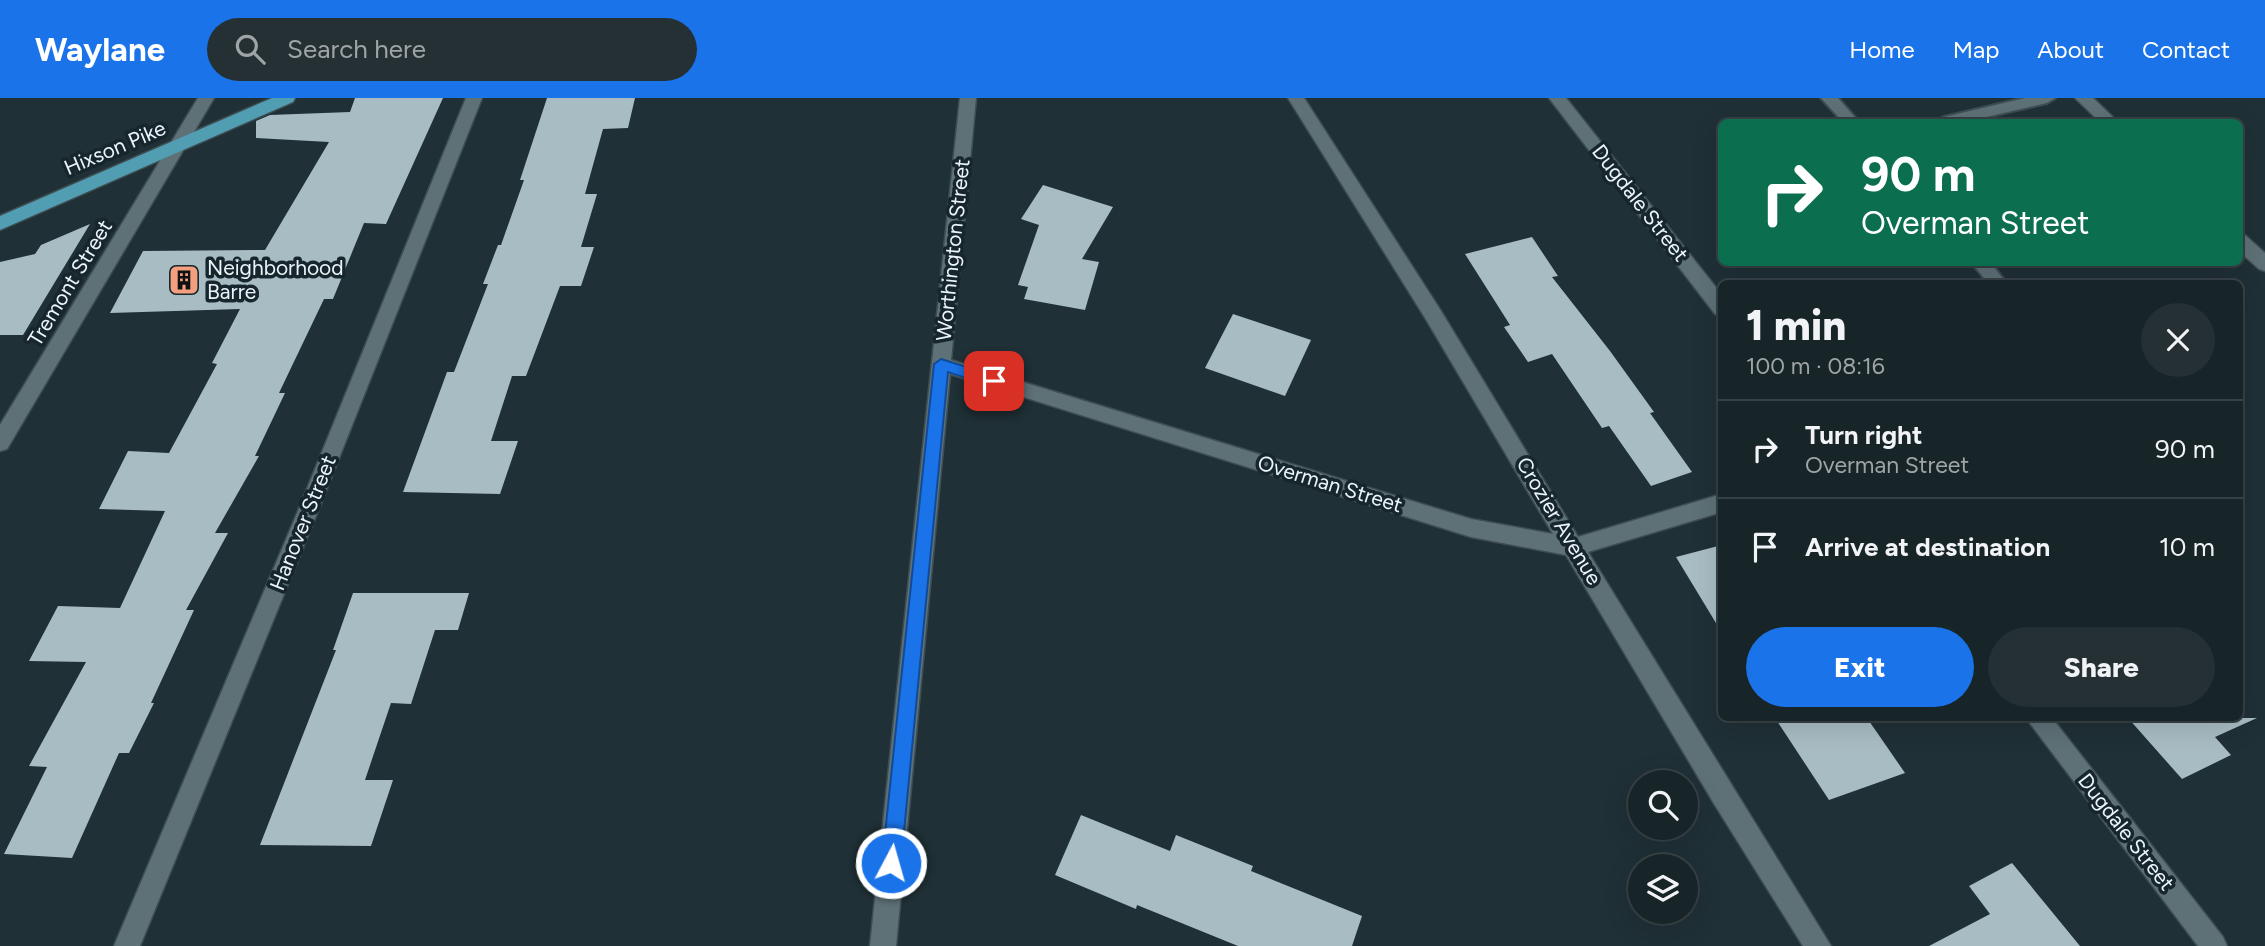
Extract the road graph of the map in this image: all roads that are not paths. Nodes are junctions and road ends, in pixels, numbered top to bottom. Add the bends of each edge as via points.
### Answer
1 (206, 98) edge
2 (287, 98) edge
3 (474, 98) edge
4 (968, 98) edge
5 (1296, 98) edge
6 (1558, 98) edge
7 (1829, 98) edge
8 (2047, 98) edge
9 (2083, 98) edge
10 (1849, 119) edge
11 (1957, 119) edge
12 (2107, 119) edge
13 (178, 146) junction
14 (1, 222) edge
15 (2243, 244) edge
16 (2265, 264) edge
17 (1983, 266) edge
18 (1996, 280) dead end
19 (1718, 304) edge
20 (941, 364) junction
21 (0, 443) edge
22 (1718, 504) edge
23 (1575, 547) junction
24 (2040, 721) edge
25 (127, 946) edge
26 (883, 946) edge
27 (1818, 946) edge
28 (2214, 946) edge

1 - 13 street, Tremont Street
2 - 13 main road, Hixson Pike
3 - 25 street, Hanover Street
4 - 20 street, Worthington Street
5 - 23 street, Crozier Avenue
6 - 19 street, Dugdale Street
7 - 10 lane
8 - 11 lane
9 - 12 street
13 - 14 main road, Hixson Pike
13 - 21 street, Tremont Street
15 - 16 street
17 - 18 lane
20 - 23 street, Overman Street via 1471,528
20 - 26 street, Worthington Street
22 - 23 street, Overman Street
23 - 27 street, Crozier Avenue via 1721,794
24 - 28 street, Dugdale Street

